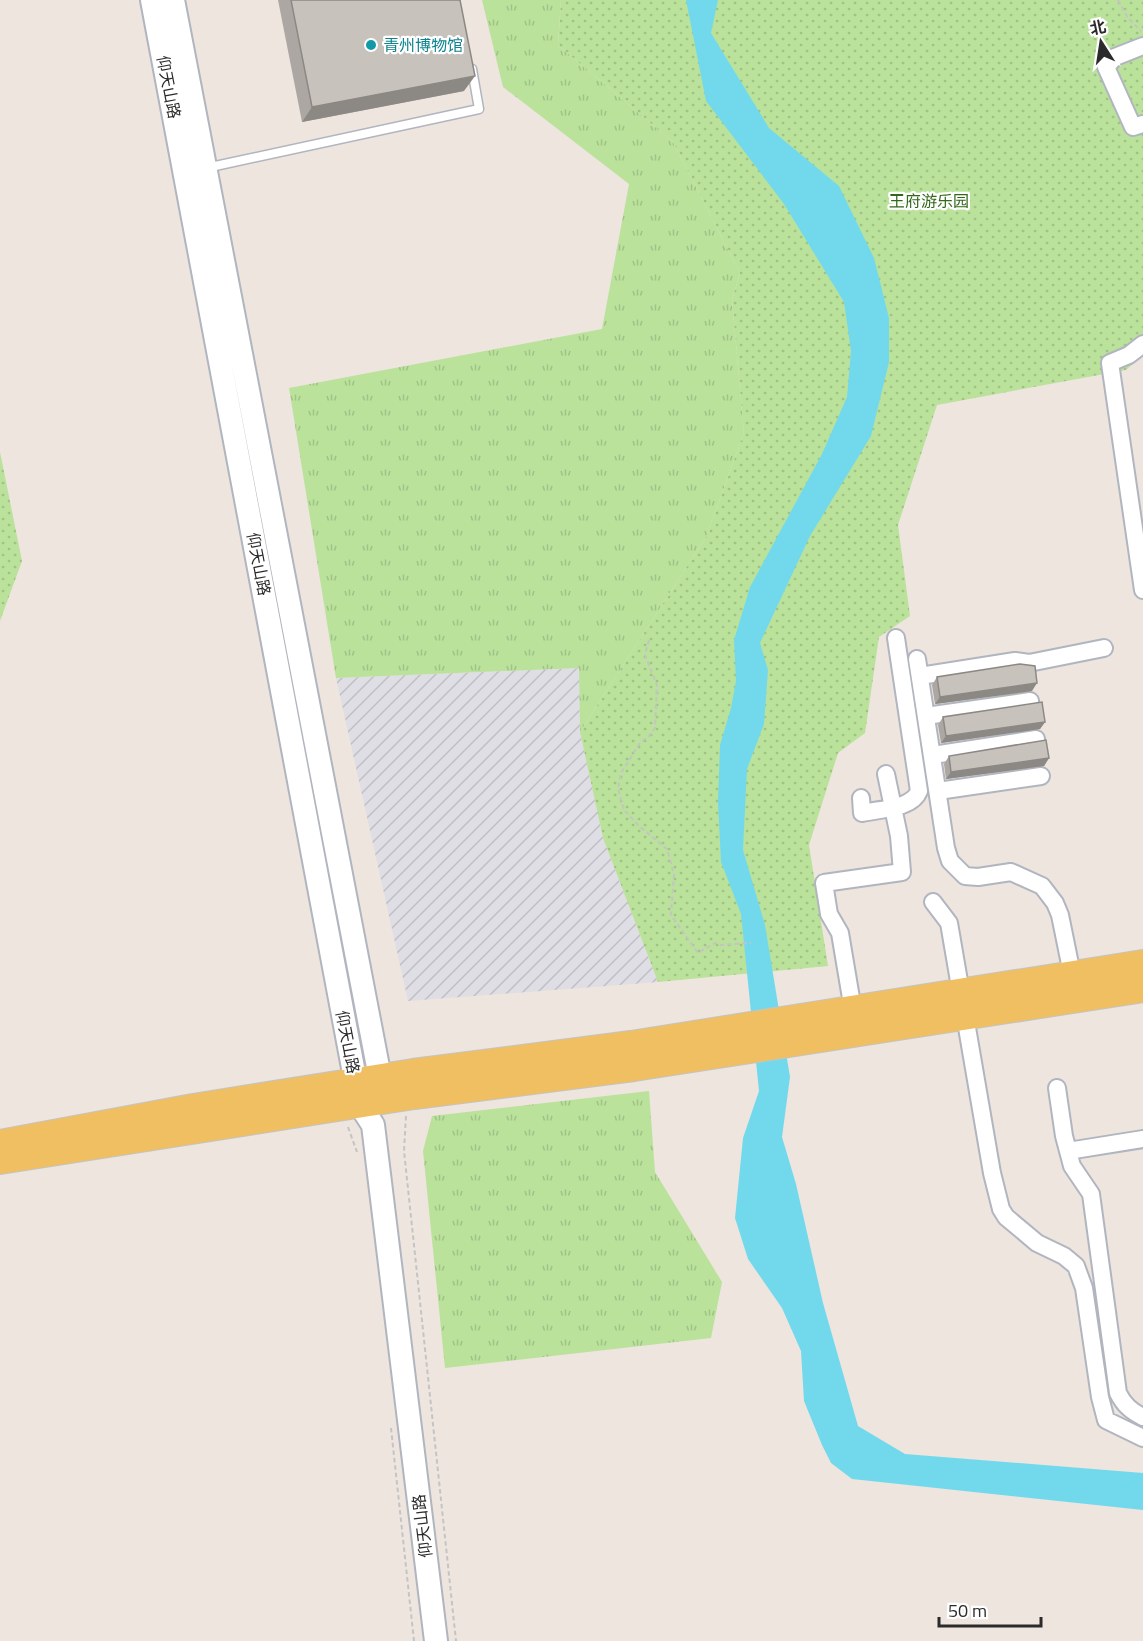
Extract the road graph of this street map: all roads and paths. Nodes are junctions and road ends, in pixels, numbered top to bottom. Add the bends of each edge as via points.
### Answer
1 (152, 0) edge
2 (173, 0) edge
3 (1118, 0) edge
4 (1143, 33) edge
5 (1143, 46) edge
6 (469, 55) edge
7 (1143, 124) edge
8 (206, 168) junction
9 (1143, 344) edge
10 (1143, 590) edge
11 (896, 638) dead end
12 (649, 640) dead end
13 (1104, 648) dead end
14 (917, 659) dead end
15 (920, 676) junction
16 (1030, 700) dead end
17 (926, 716) junction
18 (1036, 739) edge
19 (933, 755) junction
20 (886, 774) dead end
21 (1041, 776) dead end
22 (938, 791) junction
23 (861, 798) dead end
24 (893, 807) junction
25 (933, 902) dead end
26 (751, 943) dead end
27 (1143, 963) edge
28 (1072, 975) junction
29 (1143, 988) edge
30 (964, 1004) junction
31 (847, 1019) junction
32 (632, 1056) junction
33 (1058, 1088) dead end
34 (414, 1096) junction
35 (371, 1098) junction
36 (1143, 1139) edge
37 (0, 1143) edge
38 (1068, 1151) junction
39 (0, 1161) edge
40 (1143, 1417) edge
41 (1143, 1438) edge
42 (436, 1641) edge
43 (456, 1641) edge

1 - 35 main road, 仰天山路
2 - 8 main road, 仰天山路
3 - 4 path
5 - 7 street via 1115,57 1106,67 1133,127
6 - 8 lane via 479,109
8 - 35 main road, 仰天山路
9 - 10 street via 1110,363
11 - 24 street via 920,791 908,804
12 - 26 path via 645,655 657,685 655,728 621,773 618,789 624,810 667,849 674,874 671,915 698,953 715,943
13 - 15 street via 1029,663
14 - 15 street
15 - 17 street
16 - 17 street
17 - 19 street
18 - 19 street
19 - 22 street
20 - 24 street
21 - 22 street
22 - 28 street via 950,861 965,876 1011,872 1042,886 1060,915
23 - 24 street via 862,813
24 - 31 street via 902,872 824,883 829,914 840,933
25 - 30 street via 950,923
27 - 28 main road
28 - 30 main road
29 - 30 main road
30 - 31 main road
30 - 41 street via 1001,1209 1036,1243 1076,1266 1084,1288 1106,1420
31 - 32 main road
32 - 34 main road
32 - 35 main road
33 - 38 street
34 - 35 main road
34 - 43 path via 406,1118 404,1151
35 - 37 main road via 193,1107
35 - 39 main road
35 - 42 main road, 仰天山路
36 - 38 street
38 - 40 street via 1072,1166 1090,1194 1118,1394 1131,1411

